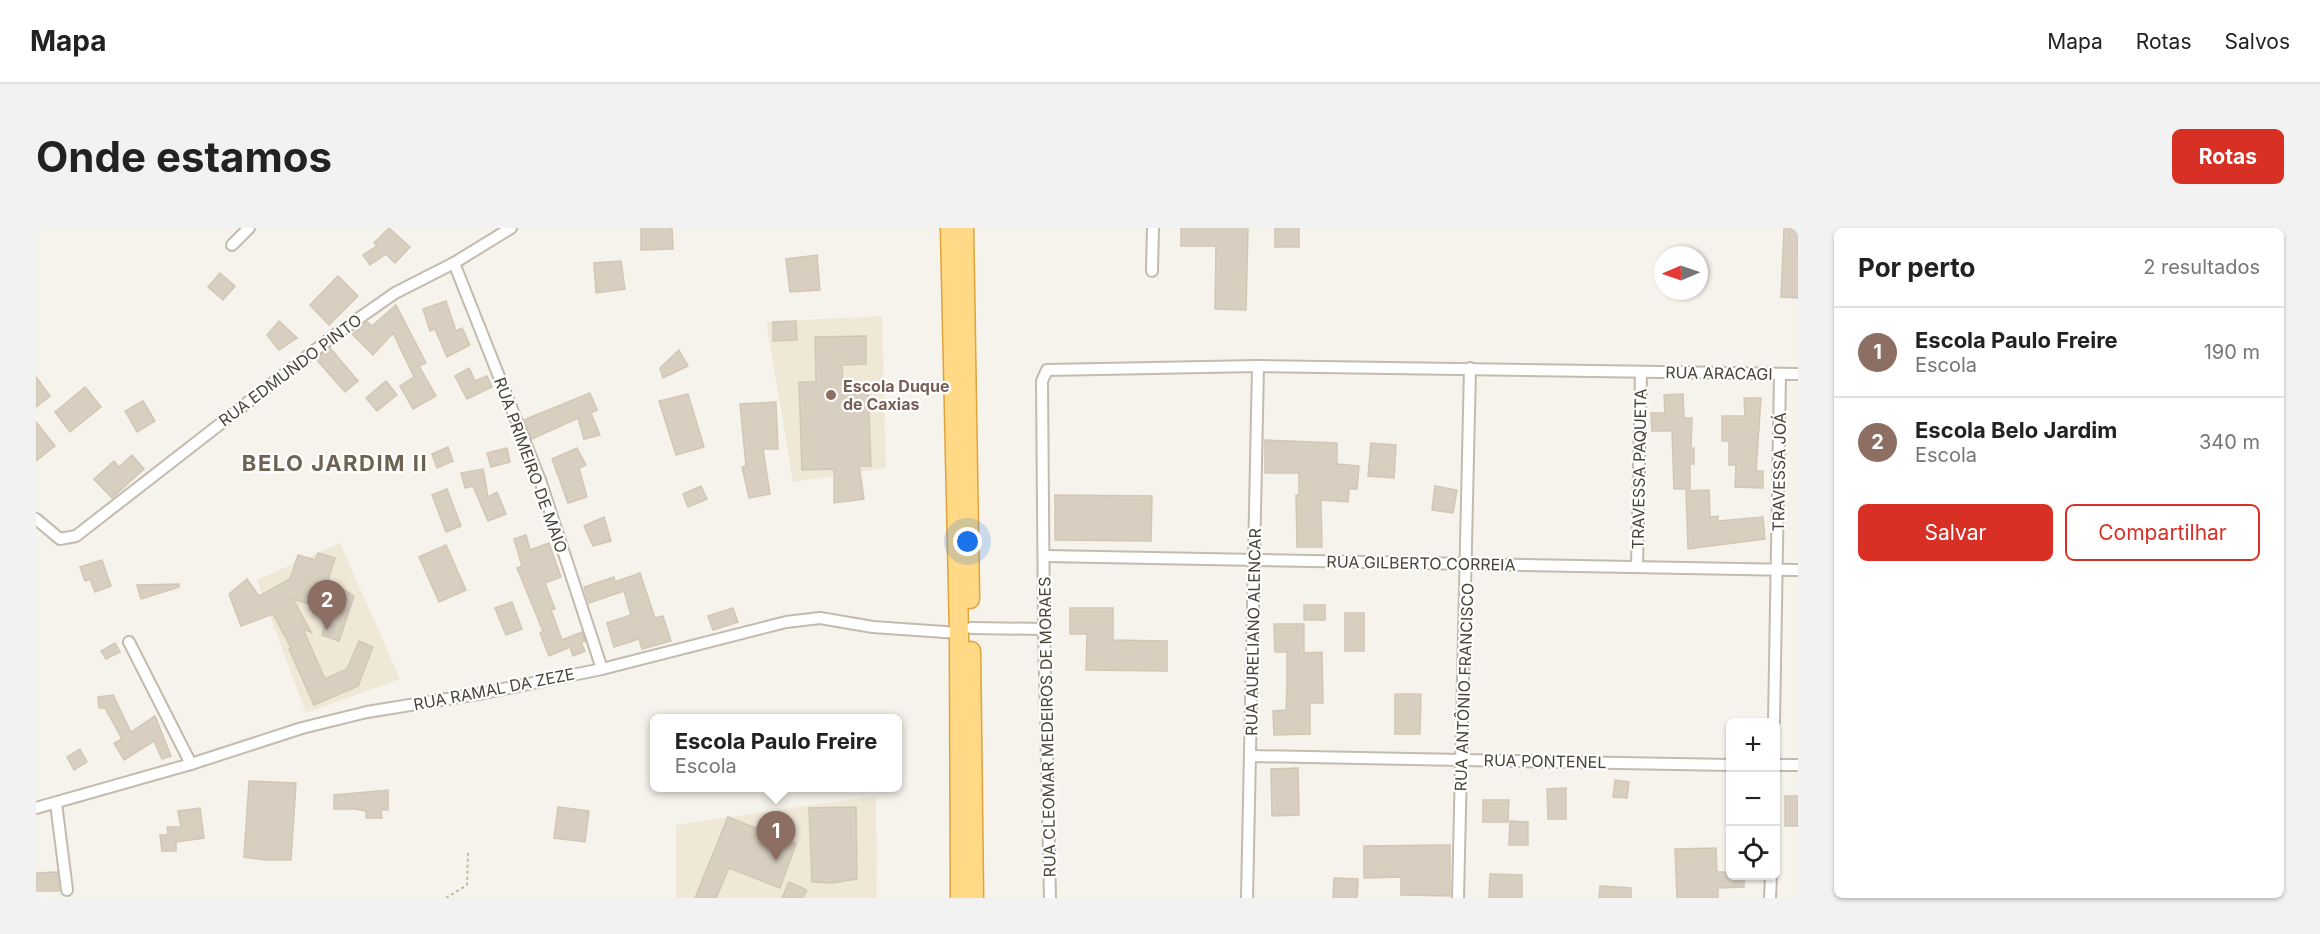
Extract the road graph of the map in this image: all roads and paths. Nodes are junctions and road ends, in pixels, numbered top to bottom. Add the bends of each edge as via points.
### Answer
1 (249, 228) edge
2 (511, 228) edge
3 (950, 228) edge
4 (964, 228) edge
5 (1153, 228) edge
6 (232, 245) dead end
7 (454, 263) junction
8 (1152, 271) dead end
9 (1258, 366) junction
10 (1470, 368) junction
11 (1641, 373) junction
12 (1780, 374) junction
13 (1798, 374) edge
14 (36, 519) edge
15 (1045, 556) junction
16 (1253, 561) junction
17 (1467, 564) junction
18 (1637, 566) junction
19 (1777, 570) junction
20 (1798, 570) edge
21 (1044, 629) junction
22 (965, 631) junction
23 (129, 642) dead end
24 (602, 669) junction
25 (1774, 718) edge
26 (1251, 756) junction
27 (1461, 760) junction
28 (191, 764) junction
29 (1726, 765) edge
30 (1780, 765) edge
31 (1798, 765) edge
32 (56, 803) junction
33 (36, 808) edge
34 (468, 853) dead end
35 (1771, 880) edge
36 (67, 890) dead end
37 (446, 898) edge
38 (960, 898) edge
39 (974, 898) edge
40 (1050, 898) edge
41 (1246, 898) edge
42 (1458, 898) edge
43 (1770, 898) edge

1 - 6 street
2 - 7 street, RUA EDMUNDO PINTO
3 - 22 highway
4 - 22 highway
5 - 8 street
7 - 14 street, RUA EDMUNDO PINTO via 395,292 332,337 71,539 60,539
7 - 24 street, RUA PRIMEIRO DE MAIO via 540,480
9 - 10 street
9 - 15 street via 1046,372 1042,381
9 - 16 street, RUA AURELIANO ALENCAR
10 - 11 street
10 - 17 street, RUA ANTÔNIO FRANCISCO
11 - 12 street, RUA ARACAGI
11 - 18 street, TRAVESSA PAQUETA
12 - 13 street, RUA ARACAGI
12 - 19 street, TRAVESSA JOÁ
15 - 16 street, RUA GILBERTO CORREIA
15 - 21 street, RUA CLEOMAR MEDEIROS DE MORAES
16 - 17 street, RUA GILBERTO CORREIA
16 - 26 street, RUA AURELIANO ALENCAR
17 - 18 street, RUA GILBERTO CORREIA
17 - 27 street, RUA ANTÔNIO FRANCISCO
18 - 19 street, RUA GILBERTO CORREIA
19 - 20 street, RUA GILBERTO CORREIA
19 - 25 street, TRAVESSA JOÁ
21 - 22 street, RUA RAMAL DA ZEZE
21 - 40 street, RUA CLEOMAR MEDEIROS DE MORAES
22 - 24 street, RUA RAMAL DA ZEZE via 803,620
22 - 38 highway
22 - 39 highway
23 - 28 street
24 - 28 street, RUA RAMAL DA ZEZE via 367,712 302,728
26 - 27 street, RUA PONTENEL
26 - 41 street, RUA AURELIANO ALENCAR
27 - 29 street, RUA PONTENEL
27 - 42 street, RUA ANTÔNIO FRANCISCO
28 - 32 street, RUA RAMAL DA ZEZE
30 - 31 street
32 - 33 street, RUA RAMAL DA ZEZE
32 - 36 street
34 - 37 path via 467,885
35 - 43 street

